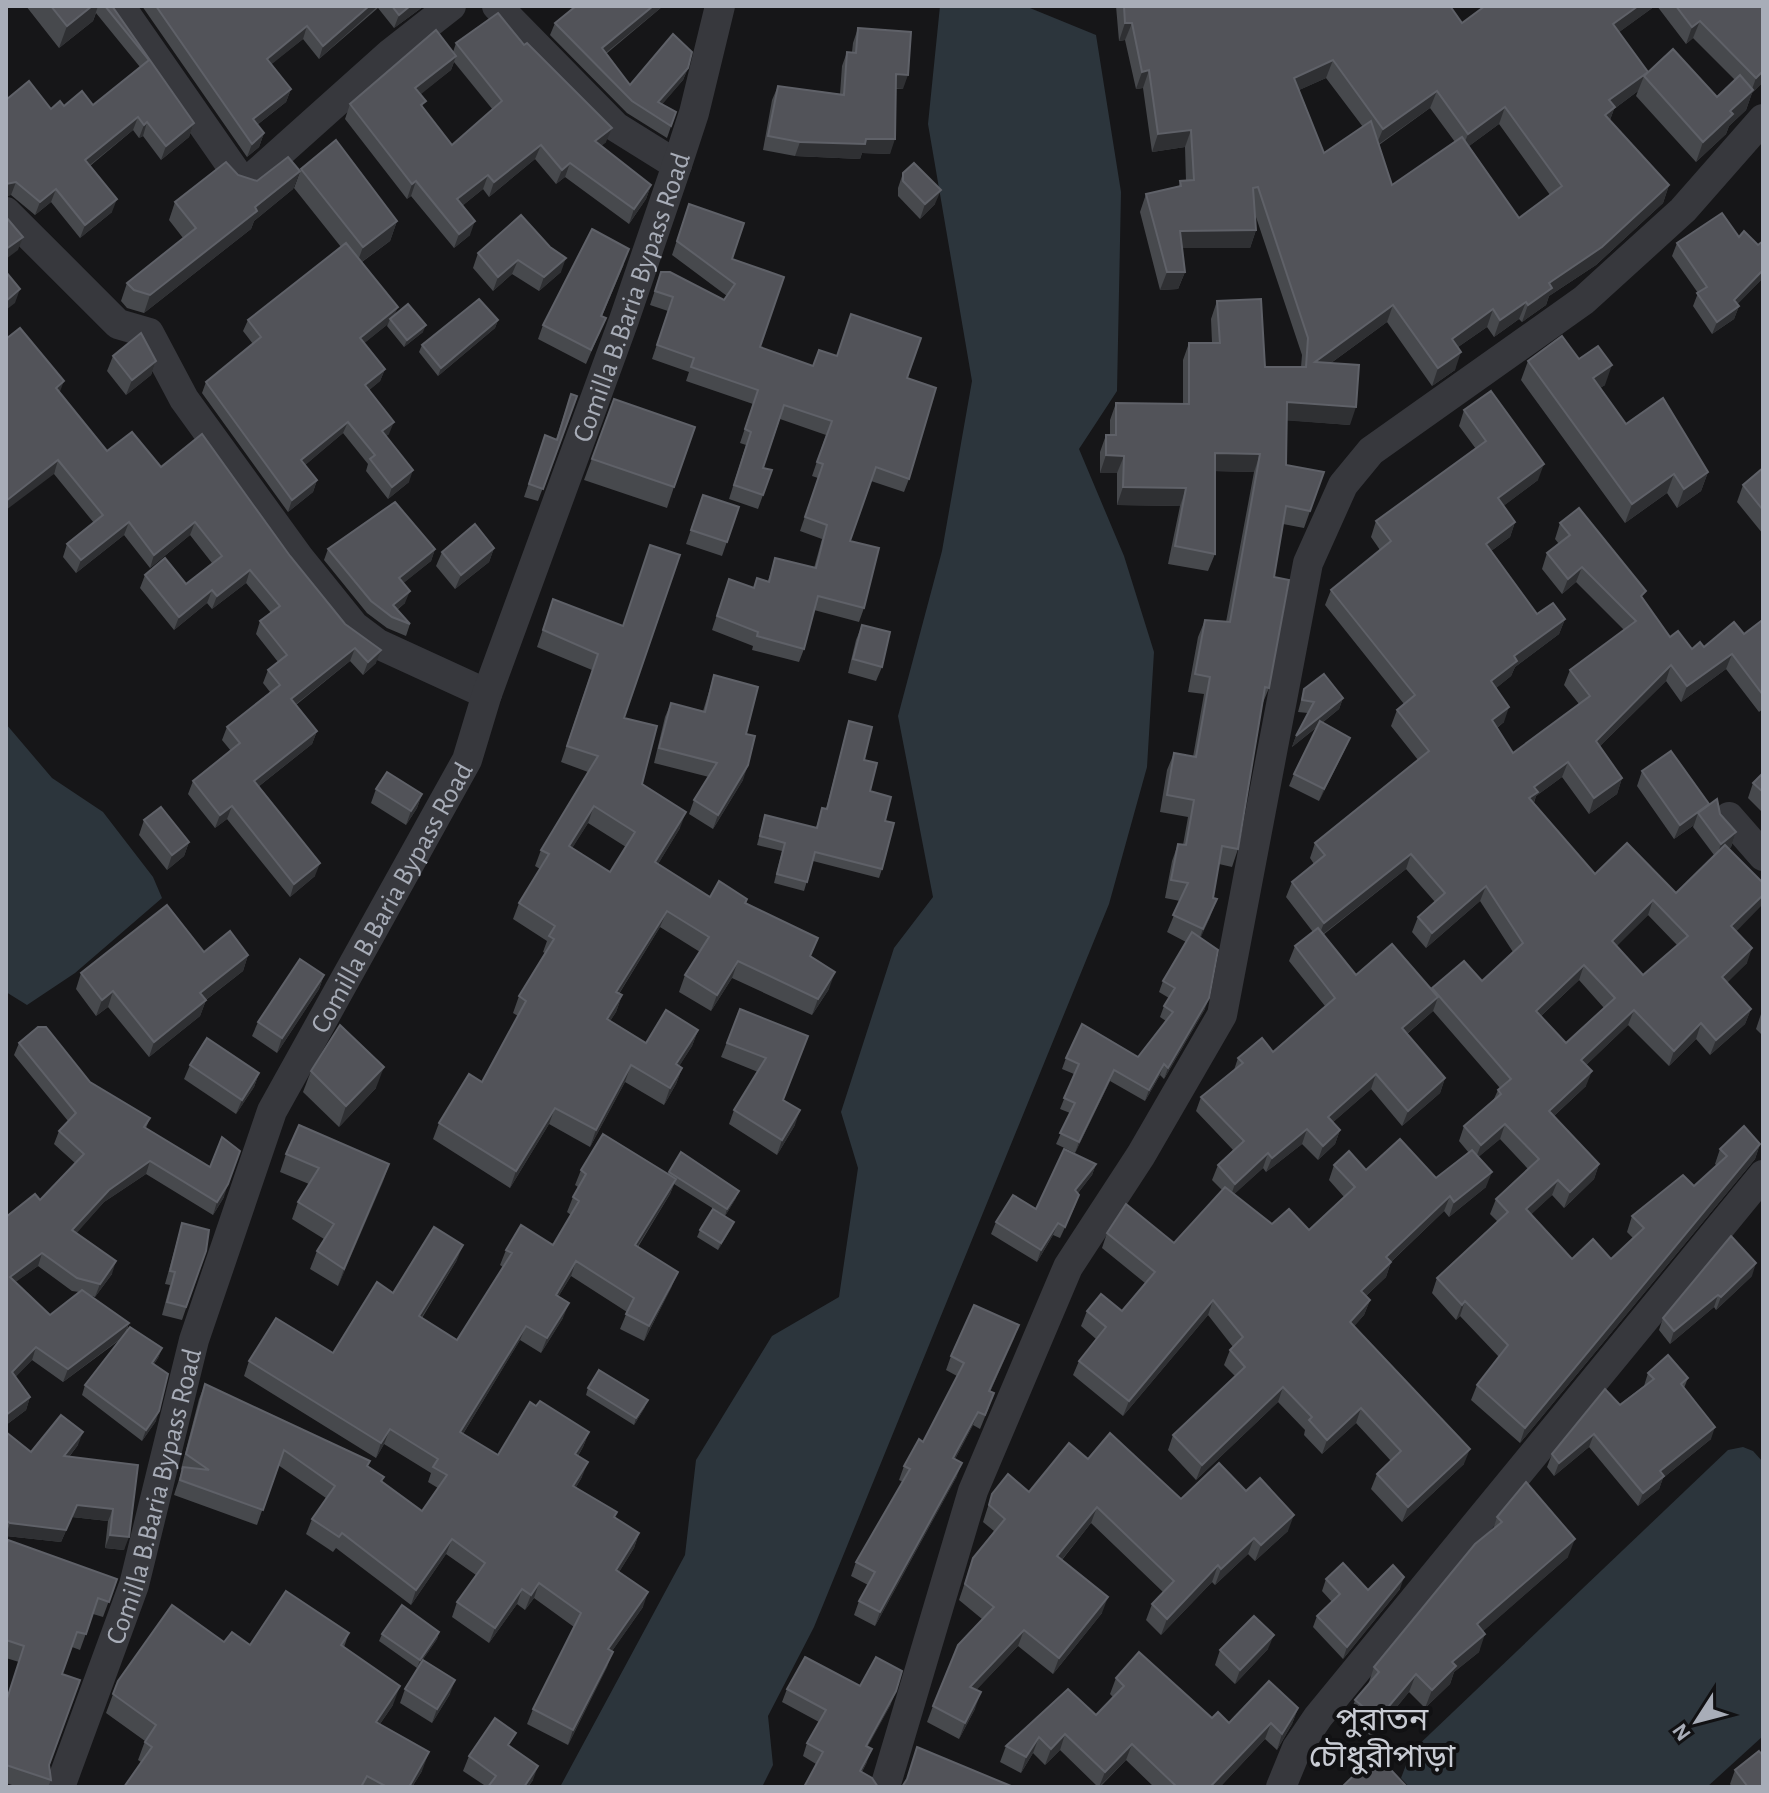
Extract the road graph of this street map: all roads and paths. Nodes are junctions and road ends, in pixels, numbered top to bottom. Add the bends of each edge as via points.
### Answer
1 (120, 6) edge
2 (451, 6) edge
3 (497, 6) edge
4 (720, 6) edge
5 (1763, 119) edge
6 (677, 165) junction
7 (6, 212) edge
8 (487, 694) junction
9 (1729, 817) dead end
10 (1763, 856) edge
11 (1763, 1175) edge
12 (1291, 1782) edge
13 (60, 1787) edge
14 (885, 1787) edge

1 - 2 street via 239,177 248,181
3 - 6 street via 616,127
4 - 6 street, Comilla B.Baria Bypass Road
5 - 14 street via 1683,210 1584,300 1371,451 1343,485 1308,563 1222,1015 1068,1267 973,1491
6 - 8 street, Comilla B.Baria Bypass Road
7 - 8 street via 118,324 149,333 184,399 354,626 378,644
8 - 13 street, Comilla B.Baria Bypass Road via 467,760 272,1111 194,1340 134,1585
9 - 10 street
11 - 12 street via 1318,1717 1297,1748

